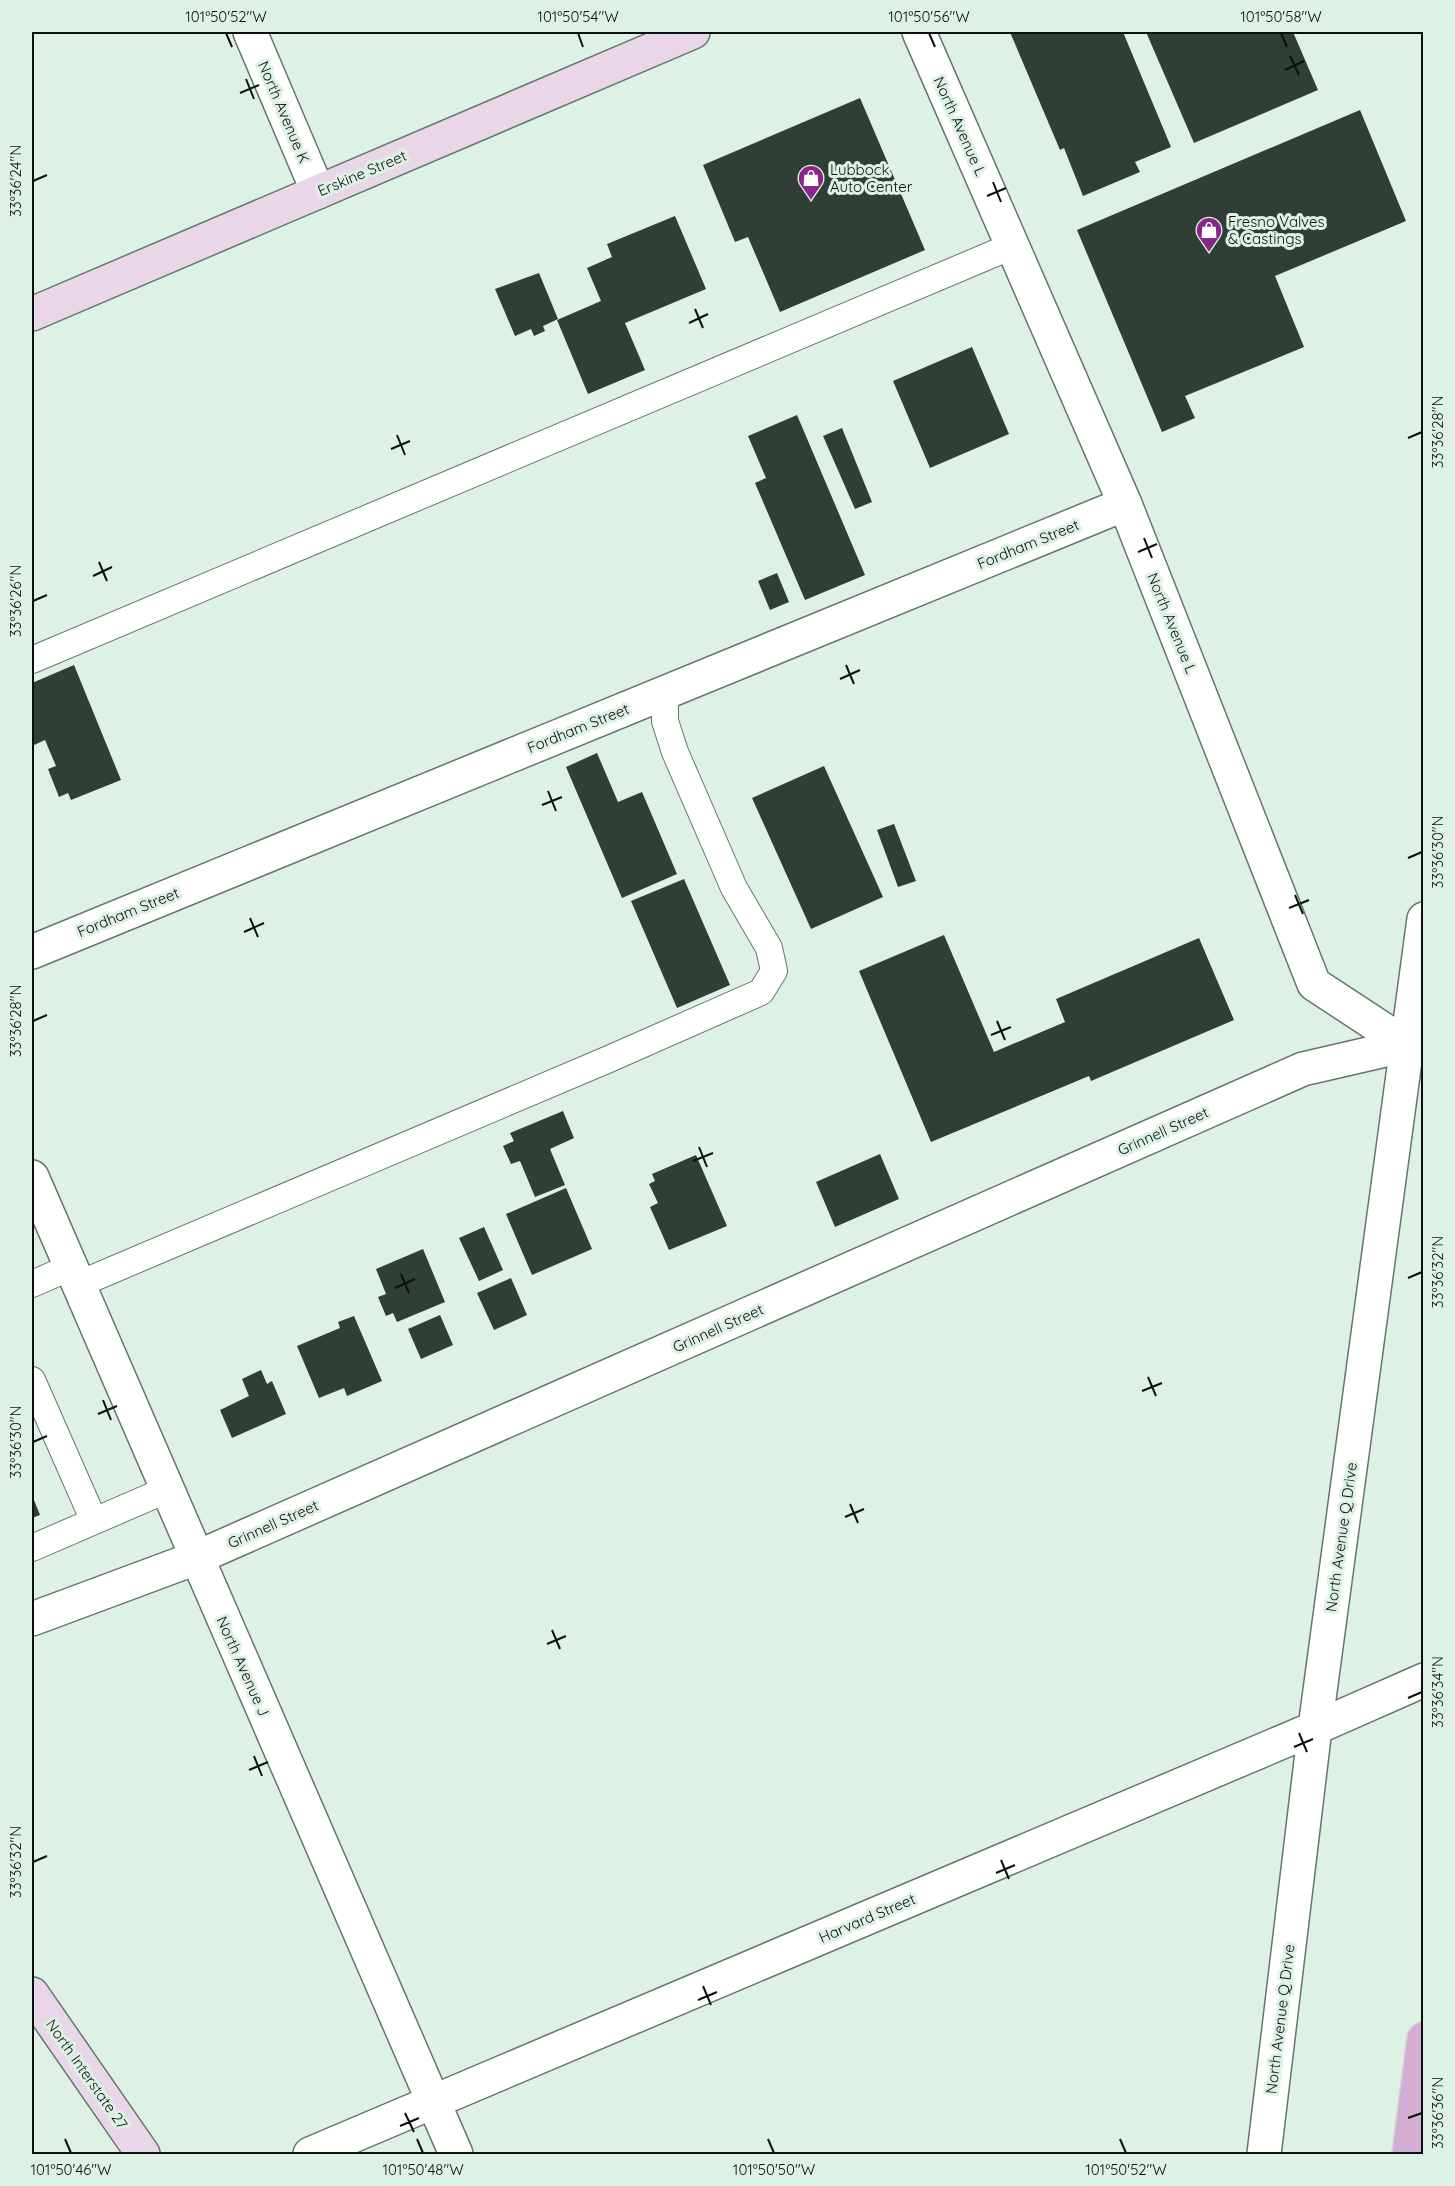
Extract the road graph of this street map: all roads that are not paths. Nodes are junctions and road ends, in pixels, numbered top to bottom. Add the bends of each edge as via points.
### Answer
1 (250, 32) edge
2 (693, 32) edge
3 (919, 32) edge
4 (318, 192) junction
5 (1012, 246) junction
6 (32, 314) edge
7 (1125, 504) junction
8 (32, 660) edge
9 (665, 693) junction
10 (1424, 919) edge
11 (32, 952) edge
12 (1407, 1045) junction
13 (32, 1177) edge
14 (74, 1276) junction
15 (32, 1284) edge
16 (32, 1380) edge
17 (166, 1490) junction
18 (94, 1521) junction
19 (32, 1548) edge
20 (196, 1558) junction
21 (32, 1619) edge
22 (1424, 1680) edge
23 (1315, 1728) junction
24 (32, 1994) edge
25 (1424, 2039) edge
26 (433, 2102) junction
27 (143, 2154) edge
28 (310, 2154) edge
29 (456, 2154) edge
30 (1264, 2154) edge
31 (1409, 2154) edge

1 - 4 street, North Avenue K
2 - 4 main road, Erskine Street
3 - 5 street, North Avenue L
4 - 6 main road, Erskine Street
5 - 7 street, North Avenue L
5 - 8 lane
7 - 9 street, Fordham Street
7 - 12 street, North Avenue L via 1314,984
9 - 11 street, Fordham Street
9 - 14 lane via 665,721 675,752 734,888 770,948 774,971 761,992 609,1059
10 - 12 street, North Avenue Q Drive
12 - 20 street, Grinnell Street via 1303,1070
12 - 23 street, North Avenue Q Drive
13 - 14 street, North Avenue J
14 - 15 lane
14 - 17 street, North Avenue J
16 - 18 lane
17 - 18 lane
17 - 20 street, North Avenue J
18 - 19 lane
20 - 21 street, Grinnell Street
20 - 26 street, North Avenue J
22 - 23 street, Harvard Street
23 - 26 street, Harvard Street
23 - 30 street, North Avenue Q Drive
24 - 27 main road, North Interstate 27
25 - 31 main road
26 - 28 street, Harvard Street
26 - 29 street, North Avenue J

